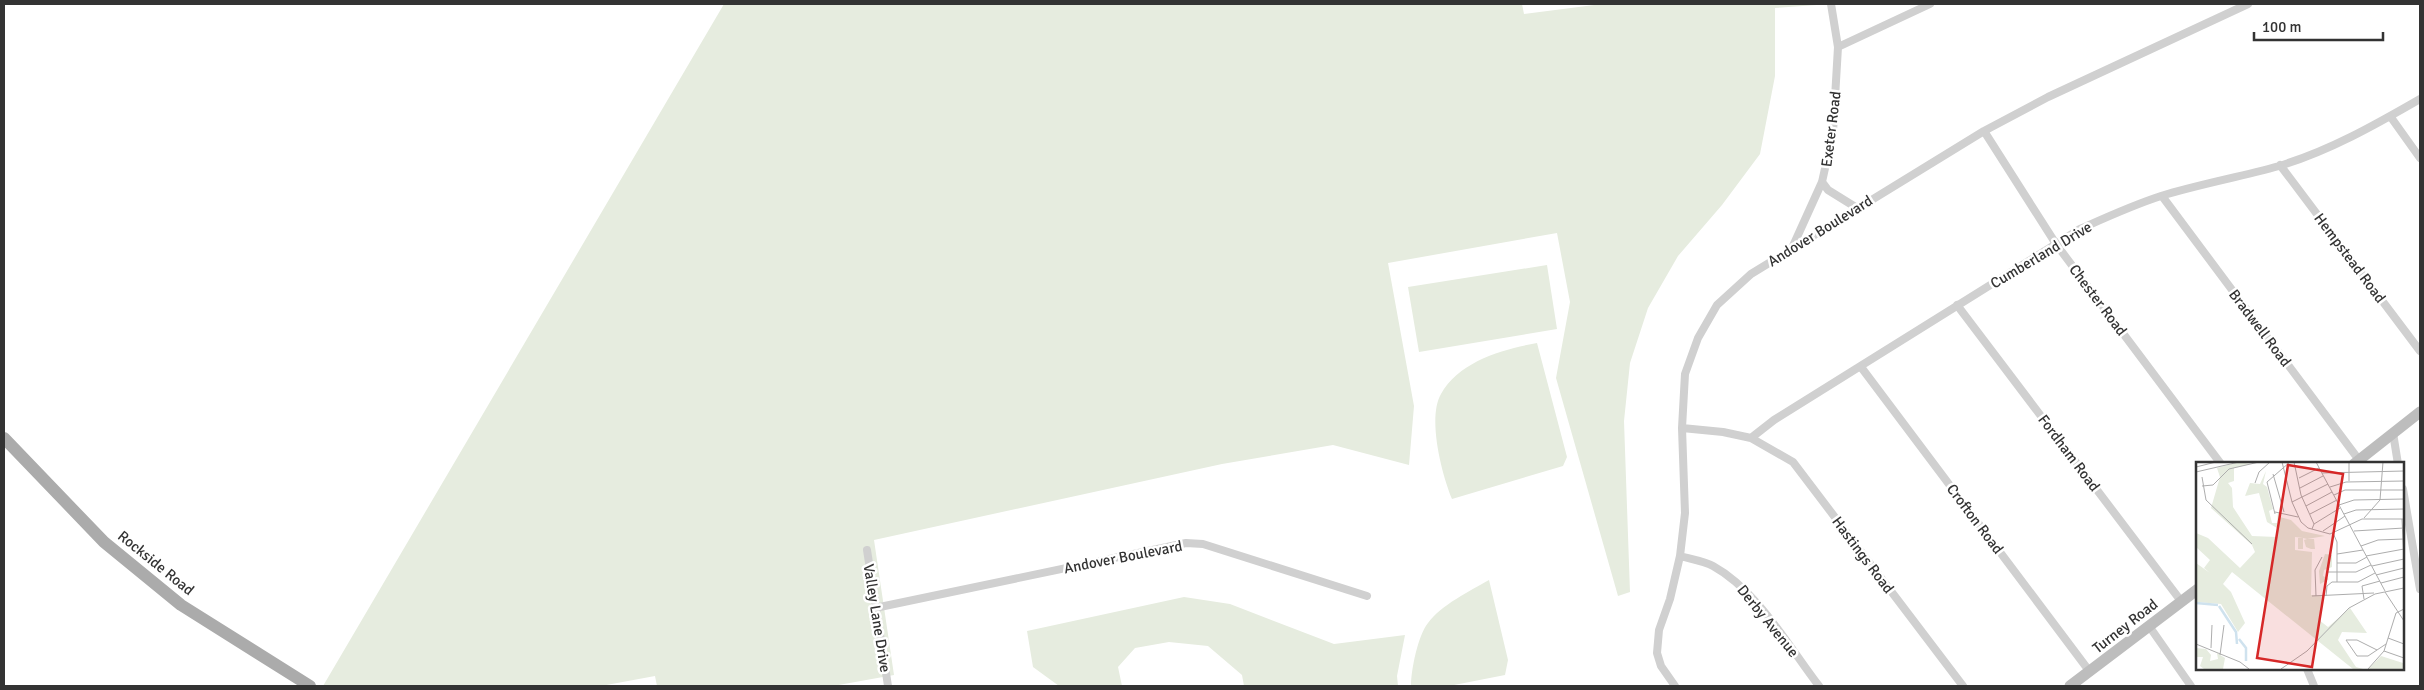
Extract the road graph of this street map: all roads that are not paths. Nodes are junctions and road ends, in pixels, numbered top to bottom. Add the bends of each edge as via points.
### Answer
1 (1831, 4) edge
2 (1930, 4) edge
3 (2248, 4) edge
4 (1838, 47) junction
5 (2420, 99) edge
6 (2390, 116) junction
7 (1984, 131) junction
8 (2420, 158) edge
9 (2280, 165) junction
10 (1822, 182) junction
11 (2162, 196) junction
12 (1857, 208) junction
13 (2056, 244) junction
14 (1792, 247) junction
15 (1958, 305) junction
16 (2420, 351) edge
17 (1861, 367) junction
18 (2420, 412) edge
19 (1682, 428) junction
20 (2393, 433) junction
21 (4, 438) edge
22 (1751, 438) junction
23 (2220, 462) edge
24 (2356, 462) edge
25 (2398, 462) edge
26 (2404, 495) edge
27 (866, 550) dead end
28 (1680, 556) junction
29 (2420, 589) edge
30 (2196, 590) edge
31 (1367, 596) dead end
32 (2181, 601) junction
33 (876, 608) junction
34 (2149, 626) junction
35 (2307, 670) edge
36 (2090, 672) junction
37 (309, 685) edge
38 (888, 686) edge
39 (1675, 686) edge
40 (1819, 686) edge
41 (1963, 686) edge
42 (2070, 686) edge
43 (2191, 686) edge
44 (2314, 686) edge

1 - 4 street, Exeter Road
2 - 4 street
3 - 7 street, Andover Boulevard via 2048,97
4 - 10 street, Exeter Road via 1833,132
5 - 6 street, Cumberland Drive
6 - 8 street
6 - 9 street, Cumberland Drive via 2317,152
7 - 12 street, Andover Boulevard
7 - 13 street, Chester Road
9 - 11 street, Cumberland Drive
9 - 16 street, Hempstead Road
10 - 12 street via 1828,190
10 - 14 street, Exeter Road
11 - 13 street, Cumberland Drive via 2121,210
11 - 24 street, Bradwell Road
12 - 14 street, Andover Boulevard
13 - 15 street, Cumberland Drive
13 - 23 street, Chester Road
14 - 19 street, Andover Boulevard via 1751,274 1717,305 1698,338 1685,374
15 - 17 street, Cumberland Drive
15 - 32 street, Fordham Road
17 - 22 street, Cumberland Drive via 1774,420
17 - 36 street, Crofton Road
18 - 20 main road
19 - 22 street
19 - 28 street, Andover Boulevard via 1685,513
20 - 24 main road
20 - 25 street
21 - 37 main road, Rockside Road via 104,542 181,605
22 - 41 street, Hastings Road via 1793,462
26 - 29 street
27 - 33 street, Valley Lane Drive
28 - 39 street, Andover Boulevard via 1657,653 1661,666
28 - 40 street, Derby Avenue via 1712,565 1732,578 1752,598
30 - 32 main road, Turney Road
31 - 33 street, Andover Boulevard via 1203,544 1186,543
32 - 34 main road, Turney Road
33 - 38 street, Valley Lane Drive
34 - 36 main road, Turney Road
34 - 43 street
35 - 44 street
36 - 42 main road, Turney Road

